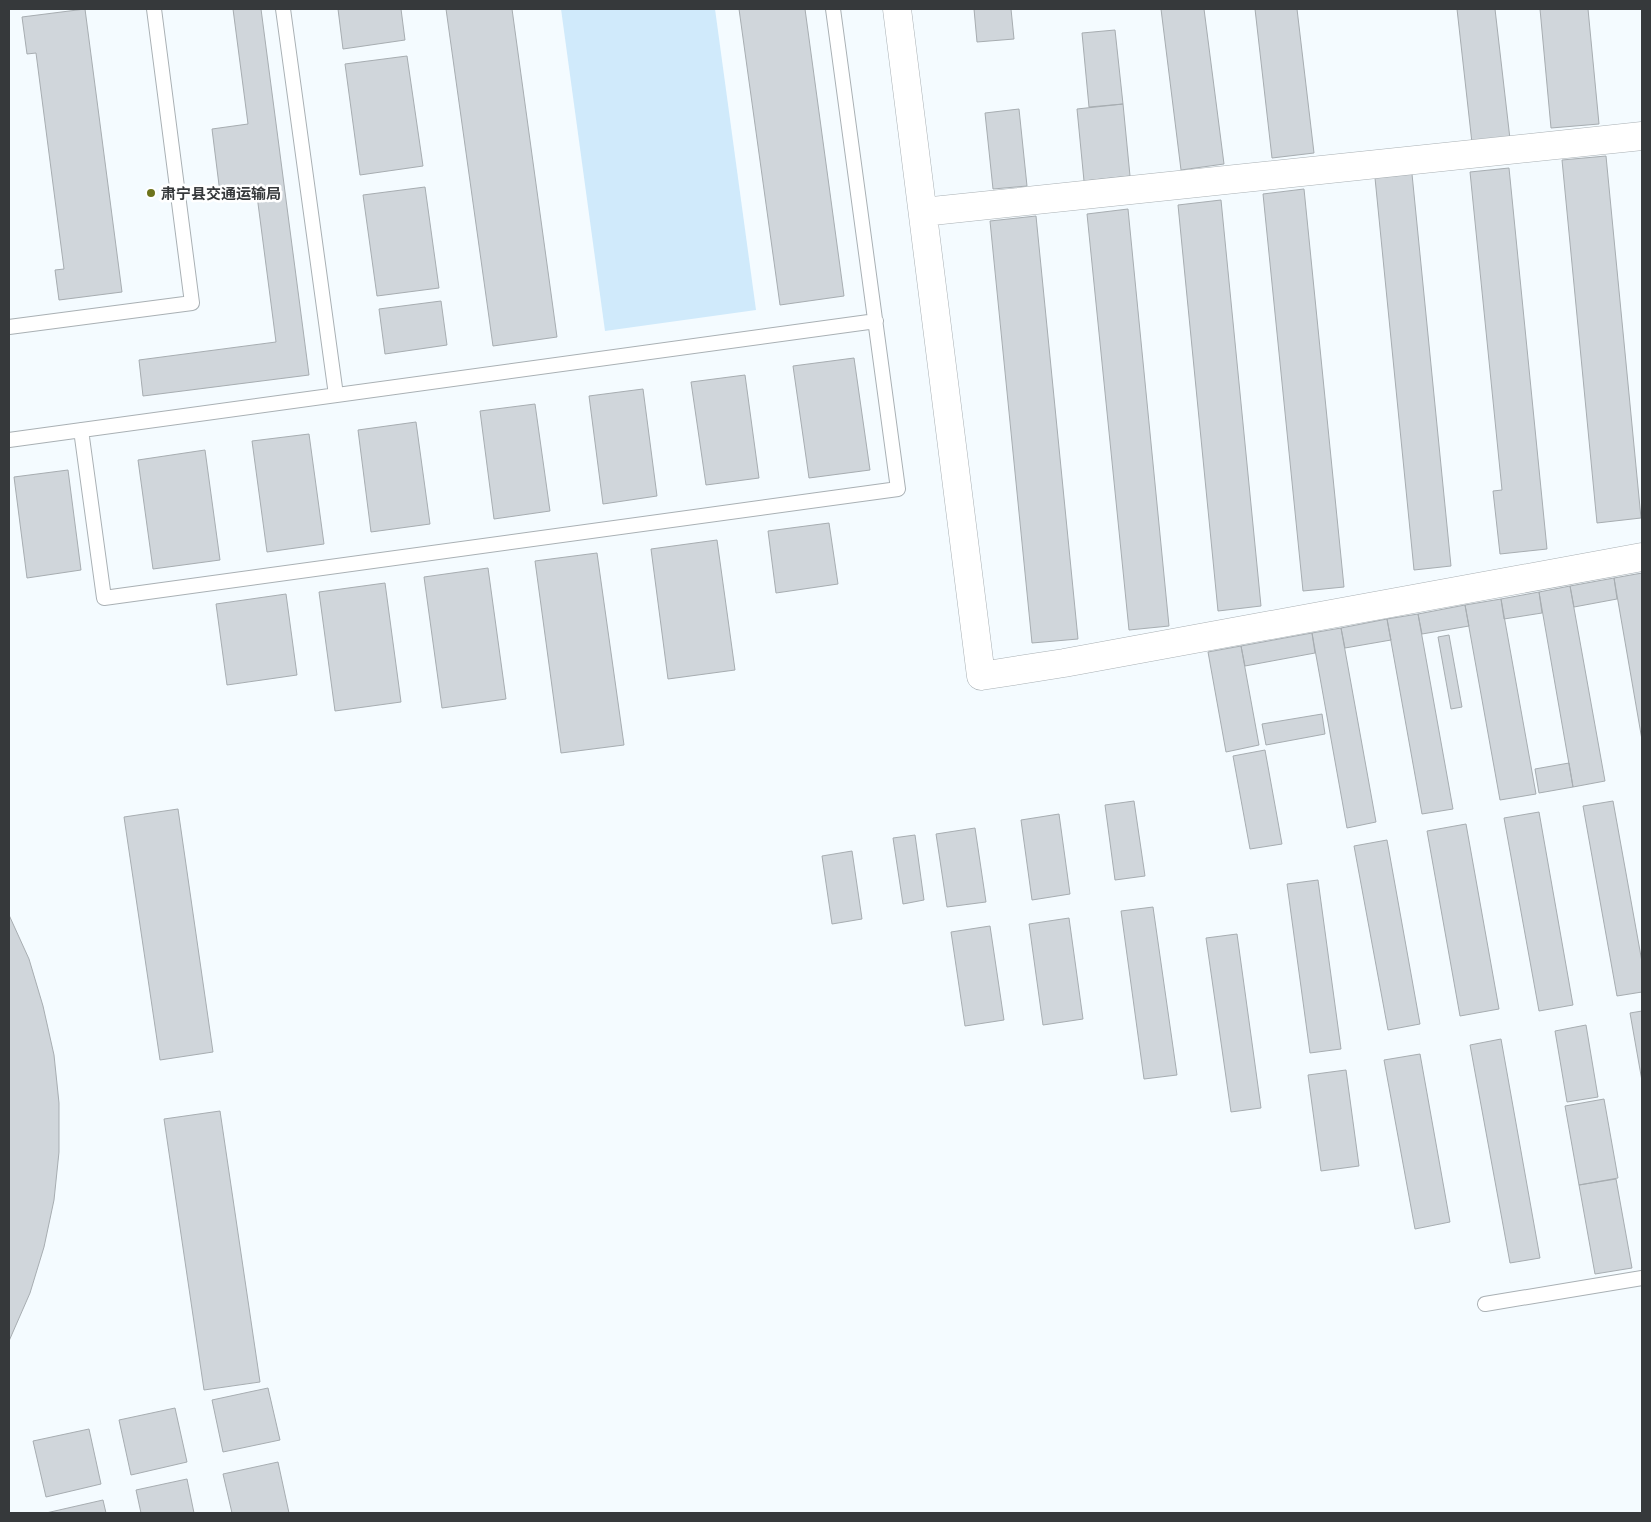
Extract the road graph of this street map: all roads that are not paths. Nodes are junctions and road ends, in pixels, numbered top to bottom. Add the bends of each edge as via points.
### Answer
1 (154, 9) edge
2 (283, 9) edge
3 (833, 9) edge
4 (897, 9) edge
5 (1642, 136) edge
6 (923, 212) junction
7 (876, 321) junction
8 (9, 327) edge
9 (336, 395) junction
10 (81, 430) junction
11 (9, 440) edge
12 (1642, 557) edge
13 (1642, 1278) edge
14 (1485, 1304) dead end

1 - 8 lane via 192,303
2 - 9 lane
3 - 7 lane
4 - 6 street
5 - 6 street
6 - 12 street via 981,676
7 - 9 lane
7 - 10 lane via 898,490 104,598
9 - 10 lane
10 - 11 lane
13 - 14 lane

